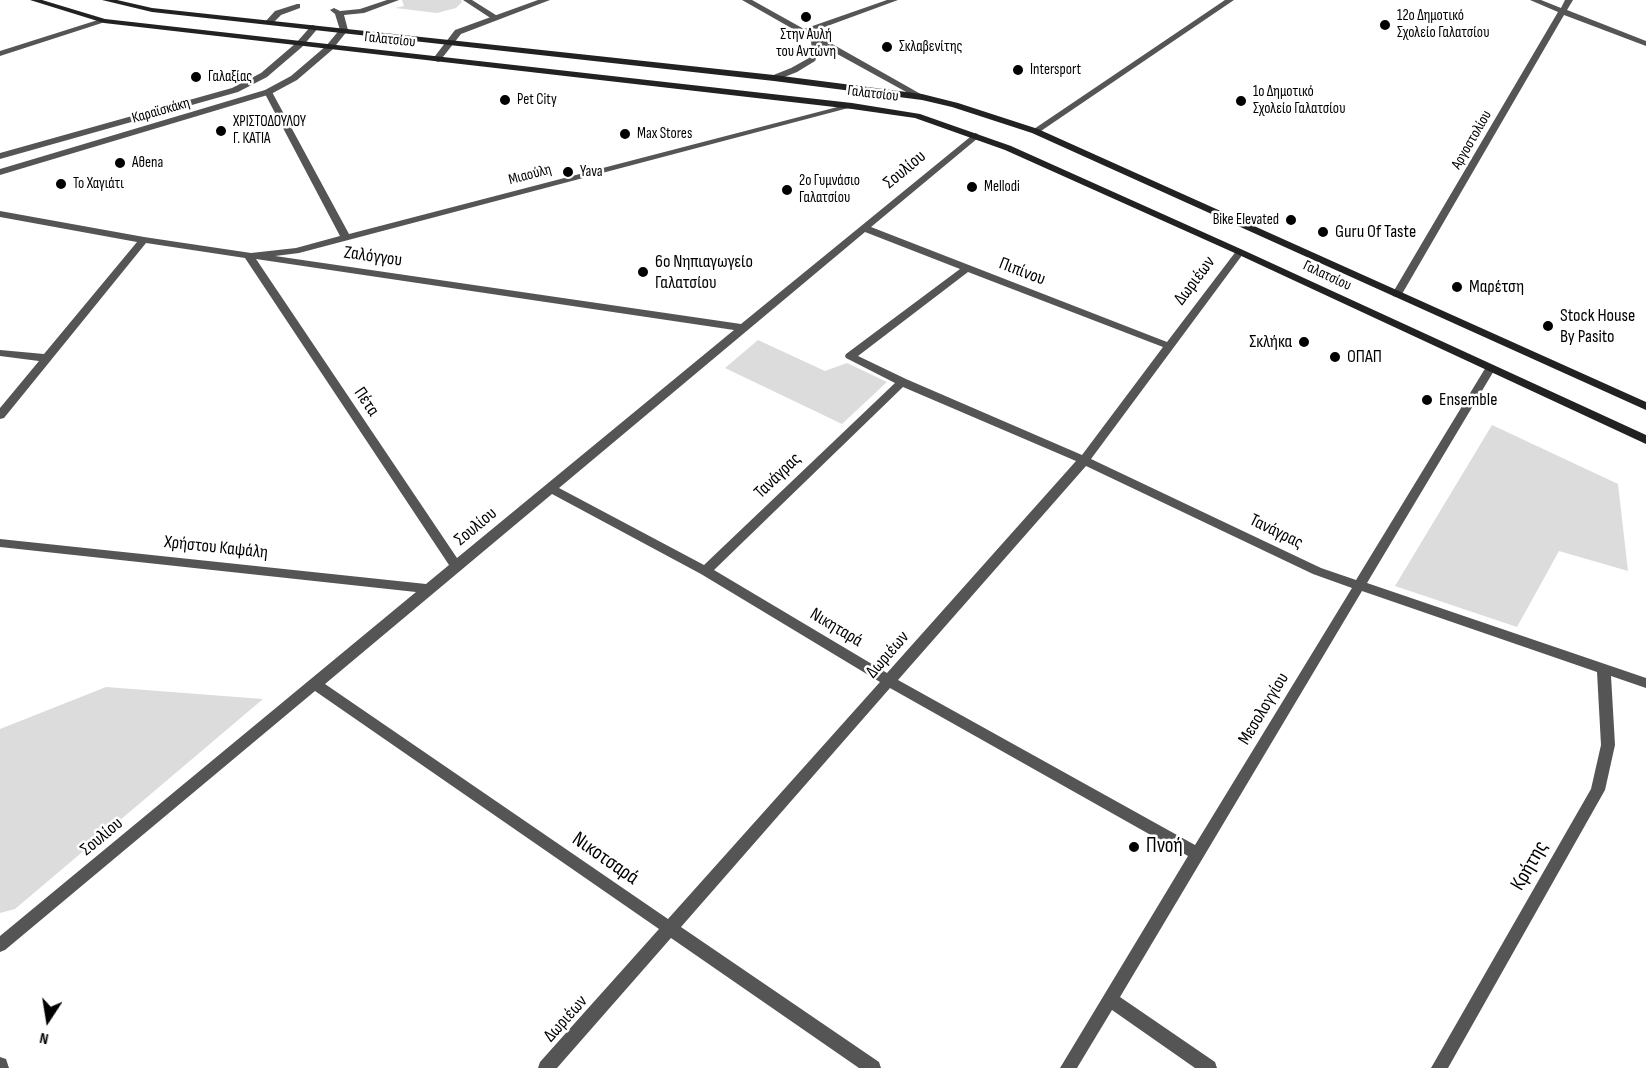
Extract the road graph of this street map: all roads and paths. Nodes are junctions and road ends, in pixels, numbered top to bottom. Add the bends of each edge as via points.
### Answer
1 (34, 0) edge
2 (106, 0) edge
3 (395, 0) edge
4 (467, 0) edge
5 (546, 0) edge
6 (746, 0) edge
7 (894, 0) edge
8 (1230, 0) edge
9 (1534, 0) edge
10 (1569, 0) edge
11 (297, 6) dead end
12 (1563, 11) junction
13 (495, 16) junction
14 (104, 21) junction
15 (269, 22) junction
16 (315, 27) junction
17 (344, 30) junction
18 (806, 31) junction
19 (449, 42) junction
20 (1646, 44) edge
21 (299, 45) junction
22 (329, 48) junction
23 (0, 54) edge
24 (436, 60) junction
25 (774, 78) junction
26 (268, 92) junction
27 (922, 97) junction
28 (852, 106) junction
29 (1035, 131) junction
30 (975, 136) junction
31 (0, 156) edge
32 (0, 172) edge
33 (0, 214) edge
34 (864, 228) junction
35 (346, 238) junction
36 (144, 240) junction
37 (1240, 252) junction
38 (249, 256) junction
39 (967, 268) junction
40 (1397, 294) junction
41 (743, 328) junction
42 (1169, 346) junction
43 (0, 353) edge
44 (46, 358) junction
45 (1490, 369) junction
46 (902, 382) junction
47 (1646, 406) edge
48 (0, 415) edge
49 (1646, 440) edge
50 (1084, 460) junction
51 (550, 488) junction
52 (0, 543) edge
53 (456, 566) junction
54 (705, 571) junction
55 (1359, 586) junction
56 (428, 589) junction
57 (1604, 670) junction
58 (889, 681) junction
59 (1646, 683) edge
60 (315, 684) junction
61 (1197, 854) junction
62 (671, 929) junction
63 (0, 945) edge
64 (1110, 999) junction
65 (546, 1068) edge
66 (873, 1068) edge
67 (1068, 1068) edge
68 (1209, 1068) edge
69 (1439, 1068) edge

1 - 14 main road, Γαλατσίου
2 - 15 main road, Γαλατσίου via 152,10
3 - 17 street via 367,10 337,11
4 - 13 street
5 - 13 street
6 - 18 street
7 - 18 street
8 - 29 street
9 - 12 street
10 - 12 street, Αργοστολίου
11 - 15 street via 278,13
12 - 20 street
12 - 40 street, Αργοστολίου
13 - 19 street via 458,32
14 - 21 main road, Γαλατσίου
14 - 23 street
15 - 16 main road, Γαλατσίου
16 - 17 main road, Γαλατσίου
16 - 21 street, Καραϊσκάκη
17 - 19 main road, Γαλατσίου
17 - 22 street, Καραϊσκάκη
18 - 25 street via 816,50 812,59
18 - 27 street
19 - 24 street
19 - 25 main road, Γαλατσίου
21 - 22 main road, Γαλατσίου
21 - 31 street, Καραϊσκάκη via 264,75 235,90
22 - 24 main road, Γαλατσίου
22 - 26 street, Καραϊσκάκη via 294,78
24 - 28 main road, Γαλατσίου
25 - 27 main road, Γαλατσίου
26 - 32 street, Καραϊσκάκη
26 - 35 street
27 - 29 main road, Γαλατσίου
28 - 30 main road, Γαλατσίου via 917,116
28 - 35 street, Μιαούλη
29 - 40 main road, Γαλατσίου
30 - 34 street, Σουλίου
30 - 37 main road, Γαλατσίου
33 - 36 street, Ζαλόγγου
34 - 39 street, Πιπίνου
34 - 41 street, Σουλίου
35 - 38 street, Μιαούλη via 297,251
36 - 38 street, Ζαλόγγου
36 - 44 street
37 - 42 street, Δωριέων
37 - 45 main road, Γαλατσίου
38 - 41 street, Ζαλόγγου
38 - 53 street, Πέτα
39 - 42 street, Πιπίνου
39 - 46 street, Τανάγρας via 850,356
40 - 47 main road, Γαλατσίου
41 - 51 street, Σουλίου
42 - 50 street, Δωριέων
43 - 44 street
44 - 48 street
45 - 49 main road, Γαλατσίου
45 - 55 street, Μεσολογγίου
46 - 50 street, Τανάγρας
46 - 54 street, Τανάγρας
50 - 55 street, Τανάγρας via 1317,571
50 - 58 street, Δωριέων
51 - 53 street, Σουλίου
51 - 54 street, Νικηταρά
52 - 56 street, Χρήστου Καψάλη
53 - 56 street, Σουλίου
54 - 58 street, Νικηταρά
55 - 57 street, Τανάγρας
55 - 61 street, Μεσολογγίου
56 - 60 street, Σουλίου
57 - 59 street, Τανάγρας
57 - 69 street, Κρήτης via 1608,745 1598,790
58 - 61 street, Νικηταρά
58 - 62 street, Δωριέων
60 - 62 street, Νικοτσαρά
60 - 63 street, Σουλίου
61 - 64 street, Μεσολογγίου
62 - 65 street, Δωριέων
62 - 66 street, Νικοτσαρά
64 - 67 street, Μεσολογγίου
64 - 68 street

